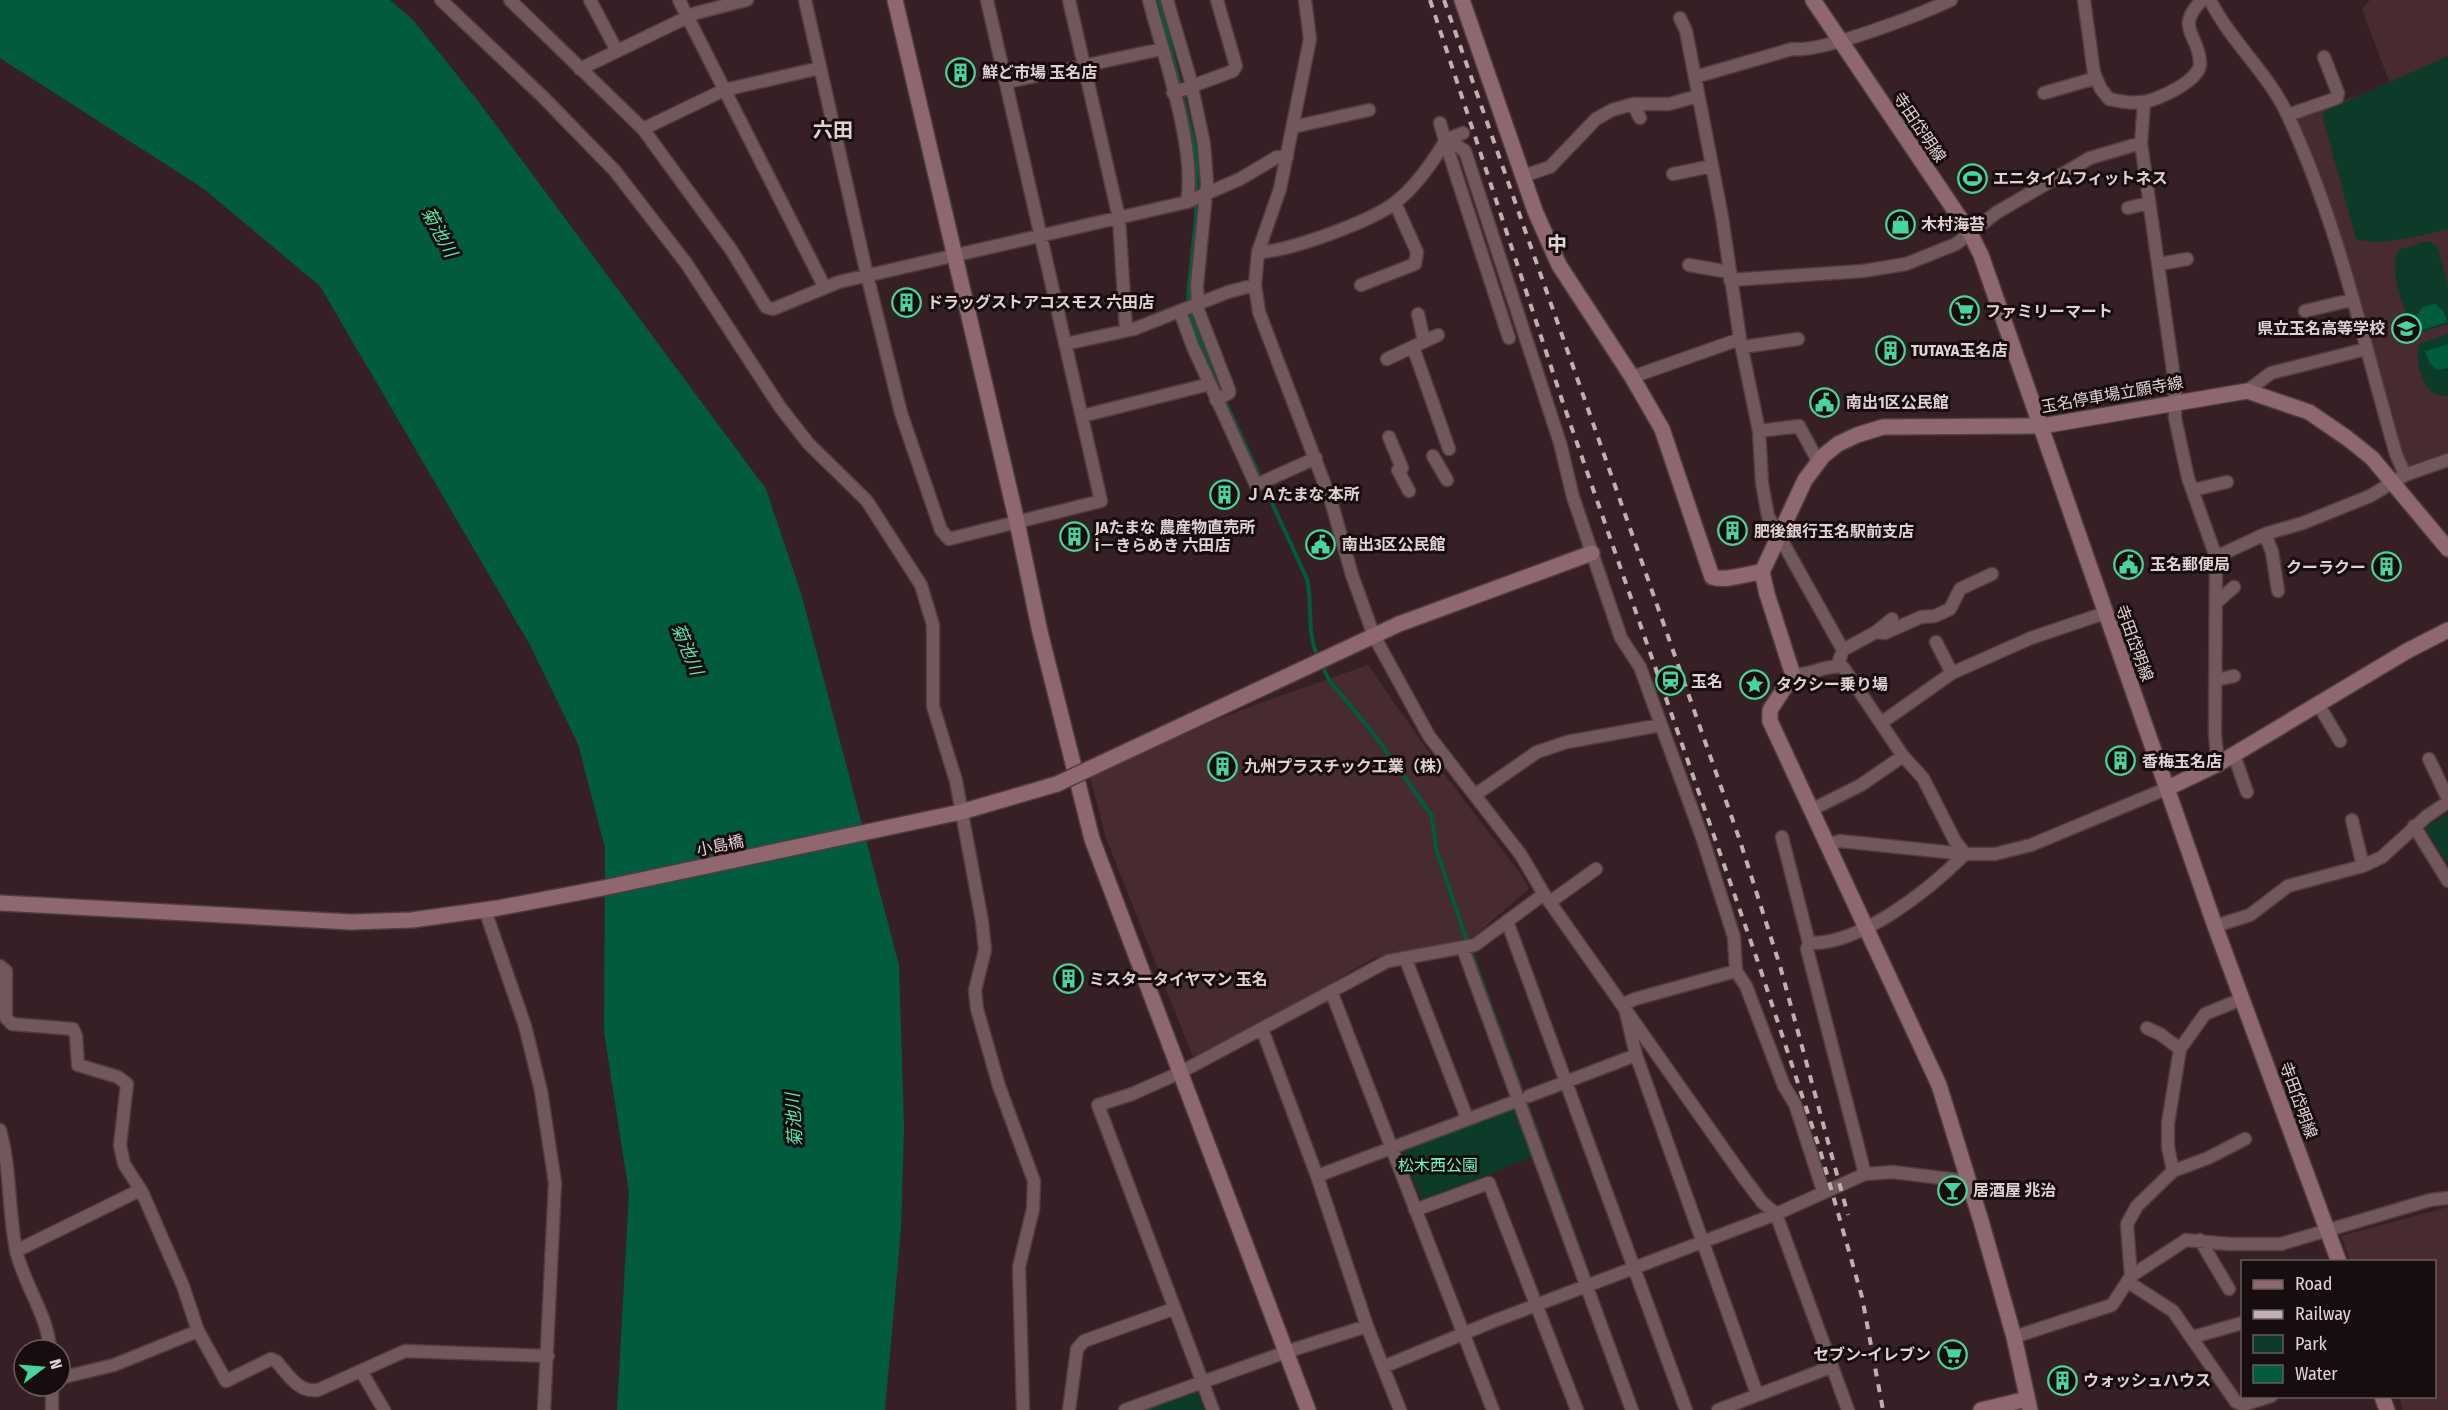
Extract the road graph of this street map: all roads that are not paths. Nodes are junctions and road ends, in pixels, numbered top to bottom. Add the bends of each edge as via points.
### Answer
1 (441, 0) edge
2 (510, 0) edge
3 (590, 0) edge
4 (679, 0) edge
5 (745, 0) edge
6 (805, 0) edge
7 (895, 0) edge
8 (987, 0) edge
9 (1069, 0) edge
10 (1149, 0) edge
11 (1167, 0) edge
12 (1217, 0) edge
13 (1305, 0) edge
14 (1462, 0) edge
15 (1813, 0) edge
16 (1951, 0) edge
17 (2084, 0) edge
18 (2202, 0) edge
19 (2210, 0) edge
20 (688, 18) junction
21 (1680, 18) dead end
22 (1840, 40) junction
23 (1162, 49) junction
24 (617, 51) junction
25 (2324, 57) dead end
26 (1083, 64) junction
27 (820, 68) junction
28 (580, 69) junction
29 (1695, 77) junction
30 (2096, 78) junction
31 (1007, 82) junction
32 (724, 90) junction
33 (1182, 90) junction
34 (2044, 93) dead end
35 (1698, 96) junction
36 (2144, 102) junction
37 (1633, 104) junction
38 (1369, 110) dead end
39 (2288, 115) junction
40 (1640, 118) dead end
41 (1440, 123) dead end
42 (1293, 127) junction
43 (643, 129) junction
44 (1463, 133) dead end
45 (2141, 143) junction
46 (1445, 144) junction
47 (1287, 158) junction
48 (1712, 166) junction
49 (1673, 174) dead end
50 (1523, 176) junction
51 (1197, 199) junction
52 (1395, 203) junction
53 (2148, 203) junction
54 (2128, 208) dead end
55 (1119, 218) junction
56 (1970, 233) junction
57 (1042, 238) junction
58 (1258, 252) junction
59 (956, 257) junction
60 (2187, 259) dead end
61 (2159, 264) junction
62 (1689, 265) dead end
63 (867, 275) junction
64 (1730, 276) junction
65 (1255, 285) junction
66 (1361, 285) dead end
67 (824, 286) junction
68 (2351, 300) junction
69 (1189, 307) junction
70 (2305, 311) dead end
71 (1418, 314) dead end
72 (1126, 330) junction
73 (1438, 335) dead end
74 (1509, 338) dead end
75 (1798, 339) dead end
76 (1741, 343) junction
77 (1065, 344) junction
78 (1418, 344) junction
79 (2366, 349) junction
80 (1388, 359) dead end
81 (1632, 377) junction
82 (1209, 384) junction
83 (2247, 391) junction
84 (1222, 397) junction
85 (2174, 401) junction
86 (1082, 416) junction
87 (2042, 426) junction
88 (1759, 431) junction
89 (1389, 437) dead end
90 (1449, 449) dead end
91 (1433, 456) dead end
92 (1316, 458) junction
93 (2448, 460) edge
94 (1819, 463) junction
95 (2405, 475) junction
96 (1447, 480) dead end
97 (2227, 482) dead end
98 (2391, 483) junction
99 (2193, 490) junction
100 (1409, 491) dead end
101 (1017, 522) junction
102 (2265, 534) junction
103 (1780, 537) junction
104 (2448, 549) edge
105 (1592, 553) junction
106 (2216, 557) junction
107 (1762, 572) junction
108 (1992, 574) dead end
109 (2234, 587) dead end
110 (2278, 591) dead end
111 (2217, 602) junction
112 (2105, 613) junction
113 (1892, 619) dead end
114 (2448, 630) edge
115 (1876, 632) junction
116 (1374, 636) junction
117 (1936, 642) dead end
118 (1844, 650) junction
119 (1837, 666) junction
120 (1952, 673) junction
121 (1793, 675) junction
122 (2234, 676) dead end
123 (2216, 680) junction
124 (2318, 704) junction
125 (1881, 723) junction
126 (1661, 725) junction
127 (2340, 741) dead end
128 (2234, 755) junction
129 (1903, 756) junction
130 (2429, 759) dead end
131 (2218, 764) junction
132 (2168, 788) junction
133 (2247, 792) dead end
134 (1475, 795) junction
135 (2448, 801) edge
136 (1813, 809) junction
137 (955, 813) junction
138 (2352, 820) dead end
139 (2414, 826) junction
140 (1782, 837) dead end
141 (1829, 844) junction
142 (1965, 854) junction
143 (2363, 866) junction
144 (1596, 869) dead end
145 (2448, 881) edge
146 (1547, 898) junction
147 (0, 903) edge
148 (491, 909) junction
149 (1508, 921) junction
150 (2215, 926) junction
151 (1867, 927) junction
152 (1809, 943) junction
153 (1468, 947) junction
154 (1406, 960) junction
155 (0, 966) edge
156 (1736, 970) junction
157 (1331, 991) junction
158 (2242, 999) junction
159 (1624, 1004) junction
160 (2147, 1028) dead end
161 (1262, 1029) junction
162 (2180, 1049) junction
163 (1636, 1055) junction
164 (1179, 1073) junction
165 (1566, 1081) junction
166 (1524, 1098) junction
167 (1467, 1118) junction
168 (0, 1130) edge
169 (2245, 1138) dead end
170 (1392, 1148) junction
171 (2173, 1171) junction
172 (1865, 1174) junction
173 (1317, 1176) junction
174 (1967, 1177) junction
175 (4, 1178) edge
176 (1823, 1191) junction
177 (142, 1192) junction
178 (2448, 1198) edge
179 (1415, 1210) junction
180 (1776, 1214) junction
181 (2329, 1231) junction
182 (2200, 1240) junction
183 (1703, 1243) junction
184 (16, 1251) junction
185 (2338, 1260) edge
186 (1635, 1268) junction
187 (2129, 1279) junction
188 (1593, 1284) junction
189 (2229, 1289) dead end
190 (1538, 1305) junction
191 (1173, 1309) junction
192 (2241, 1323) edge
193 (1367, 1326) junction
194 (198, 1331) junction
195 (1464, 1333) junction
196 (2014, 1337) junction
197 (2193, 1337) junction
198 (46, 1338) edge
199 (1286, 1352) junction
200 (548, 1356) junction
201 (1383, 1367) junction
202 (1831, 1367) junction
203 (361, 1371) junction
204 (72, 1375) edge
205 (1202, 1382) junction
206 (1757, 1394) junction
207 (2265, 1398) edge
208 (2029, 1405) edge
209 (384, 1410) edge
210 (544, 1410) edge
211 (1023, 1410) edge
212 (1069, 1410) edge
213 (1125, 1410) edge
214 (1213, 1410) edge
215 (1308, 1410) edge
216 (1400, 1410) edge
217 (1493, 1410) edge
218 (1577, 1410) edge
219 (1632, 1410) edge
220 (1686, 1410) edge
221 (1718, 1410) edge
222 (1848, 1410) edge
223 (1981, 1410) edge

1 - 137 street via 615,171 686,263 780,407 808,443 856,488 893,538 921,585 933,625 933,706 956,781
2 - 28 street
3 - 24 street
4 - 20 street
5 - 20 street
6 - 27 street
7 - 59 street
8 - 31 street
9 - 26 street
10 - 23 street
11 - 33 street
12 - 33 street via 1236,66 1233,71
13 - 42 street via 1310,39
14 - 50 street
15 - 22 street, 寺田岱明線
16 - 22 street
17 - 30 street
18 - 36 street via 2188,19 2200,63 2198,73 2189,82
19 - 39 street
20 - 24 street
20 - 32 street
21 - 29 street
22 - 29 street via 1808,50 1770,54
22 - 56 street, 寺田岱明線
23 - 26 street
23 - 33 street
24 - 28 street
25 - 39 street via 2337,98
26 - 31 street
26 - 55 street
27 - 32 street
27 - 63 street
28 - 43 street
29 - 35 street
30 - 34 street
30 - 36 street via 2109,99
31 - 57 street
32 - 43 street
32 - 67 street
33 - 51 street via 1189,171
33 - 51 street via 1204,144
35 - 37 street via 1669,104
35 - 48 street
36 - 45 street
37 - 40 street
37 - 50 street via 1596,119 1550,166
38 - 42 street
39 - 68 street via 2318,192
41 - 46 street
42 - 47 street
43 - 67 street via 732,251 766,307 773,309
44 - 46 street
45 - 53 street
45 - 56 street via 2090,158 1996,213
46 - 52 street
46 - 74 street
46 - 105 street via 1465,151
47 - 51 street via 1276,157
47 - 58 street
48 - 49 street
48 - 64 street
50 - 81 street via 1559,265
51 - 55 street
51 - 69 street
52 - 58 street via 1337,230 1279,250
52 - 66 street via 1417,252 1414,264
53 - 54 street
53 - 61 street
55 - 57 street
55 - 72 street
56 - 64 street via 1956,244 1906,264 1863,271
56 - 87 street, 寺田岱明線
57 - 59 street
57 - 77 street
58 - 65 street
59 - 63 street
59 - 101 street
60 - 61 street
61 - 85 street
62 - 64 street
63 - 67 street
63 - 101 street via 902,413 941,530 949,538
64 - 76 street
65 - 69 street
65 - 92 street via 1259,312
68 - 70 street
68 - 79 street
69 - 72 street
69 - 82 street
69 - 84 street via 1204,331 1229,390
71 - 78 street
72 - 77 street
73 - 78 street
75 - 76 street
76 - 81 street
76 - 88 street
77 - 86 street
78 - 80 street
78 - 90 street
79 - 83 street via 2271,373
79 - 95 street
81 - 107 street via 1662,429 1712,578
82 - 84 street
82 - 86 street
83 - 85 street, 玉名停車場立願寺線
83 - 98 street, 玉名停車場立願寺線 via 2309,412 2372,458
84 - 92 street via 1256,485
85 - 87 street, 玉名停車場立願寺線
85 - 99 street
86 - 101 street via 1101,501
87 - 94 street, 玉名停車場立願寺線 via 1883,427 1838,444
87 - 112 street, 寺田岱明線
88 - 94 street via 1799,426
88 - 103 street via 1768,516
89 - 100 street
91 - 96 street
92 - 116 street
93 - 95 street
94 - 103 street, 玉名停車場立願寺線 via 1805,480
95 - 98 street
97 - 99 street
98 - 102 street via 2349,505
98 - 104 street, 玉名停車場立願寺線
99 - 106 street
101 - 164 street via 1092,839
102 - 106 street
102 - 110 street
103 - 107 street, 玉名停車場立願寺線
103 - 118 street
105 - 116 street, 小島橋
105 - 126 street via 1621,638 1640,667
106 - 111 street
107 - 121 street
108 - 115 street via 1960,589 1955,603 1943,612 1885,633
109 - 111 street
111 - 123 street
112 - 120 street via 2031,638
112 - 132 street, 寺田岱明線
113 - 115 street
114 - 124 street
115 - 118 street
116 - 134 street via 1429,736
116 - 137 street, 小島橋, bridge via 1057,784
117 - 120 street
118 - 119 street
119 - 121 street
119 - 125 street via 1843,668
120 - 125 street
121 - 136 street via 1770,710 1770,721
122 - 123 street
123 - 131 street
124 - 127 street
124 - 128 street
125 - 129 street
126 - 134 street via 1567,742 1537,752
126 - 156 street via 1715,872 1734,937
128 - 131 street
128 - 133 street
129 - 136 street via 1861,785
129 - 142 street via 1923,777
130 - 135 street
131 - 132 street
132 - 142 street via 2031,845 1995,854
132 - 150 street, 寺田岱明線
134 - 146 street via 1521,855
135 - 139 street
136 - 141 street
137 - 148 street, 小島橋
137 - 211 street via 985,950 975,990 977,1009 999,1086 1034,1181 1033,1209 1019,1267
138 - 143 street
139 - 143 street via 2382,857
139 - 145 street
140 - 152 street
141 - 142 street via 1839,841
141 - 151 street
142 - 151 street via 1903,907
143 - 150 street via 2288,886 2250,915
144 - 146 street
146 - 149 street
146 - 159 street
147 - 148 street, 小島橋 via 351,922 412,920
148 - 200 street via 542,1091 555,1183
149 - 153 street
149 - 165 street
150 - 158 street, 寺田岱明線
151 - 152 street
151 - 174 street via 1936,1078
152 - 172 street via 1807,949
153 - 154 street
153 - 166 street
154 - 157 street via 1388,961
154 - 167 street
155 - 177 street via 6,971 6,1018 12,1024 73,1029 78,1065 118,1077 127,1084 120,1145 124,1164
156 - 159 street
156 - 176 street via 1746,986 1784,1086 1796,1104
157 - 161 street
157 - 170 street
158 - 162 street via 2205,1014
158 - 181 street, 寺田岱明線
159 - 163 street
159 - 180 street via 1744,1178
160 - 162 street
161 - 164 street
161 - 173 street
162 - 171 street via 2168,1123
163 - 165 street
163 - 183 street
164 - 191 street via 1098,1105
164 - 199 street
165 - 166 street
165 - 186 street
166 - 167 street
166 - 188 street
167 - 170 street
168 - 175 street
169 - 171 street
170 - 173 street
170 - 179 street
171 - 187 street via 2137,1206 2127,1224
172 - 174 street via 1893,1172 1958,1180
172 - 176 street
173 - 193 street
174 - 196 street
175 - 184 street
176 - 180 street
177 - 184 street
177 - 194 street
178 - 181 street
179 - 190 street via 1489,1183
179 - 195 street
180 - 183 street
180 - 202 street
181 - 182 street via 2272,1245
181 - 185 street, 寺田岱明線
182 - 187 street via 2186,1240
182 - 189 street
183 - 186 street
183 - 206 street
184 - 198 street
186 - 188 street
186 - 220 street
187 - 196 street via 2112,1305
187 - 197 street via 2173,1311
188 - 190 street
188 - 219 street
190 - 195 street
190 - 218 street
191 - 205 street
191 - 212 street via 1084,1341 1077,1349
192 - 197 street
193 - 199 street
193 - 201 street
194 - 203 street via 225,1381 271,1359 302,1389 310,1391
194 - 204 street via 114,1365
195 - 201 street
195 - 217 street
196 - 208 street
197 - 207 street via 2236,1402 2243,1406
199 - 205 street
199 - 215 street
200 - 203 street via 405,1351
200 - 210 street
201 - 216 street
202 - 206 street
202 - 222 street
203 - 209 street
205 - 213 street
205 - 214 street
206 - 221 street
208 - 223 street

